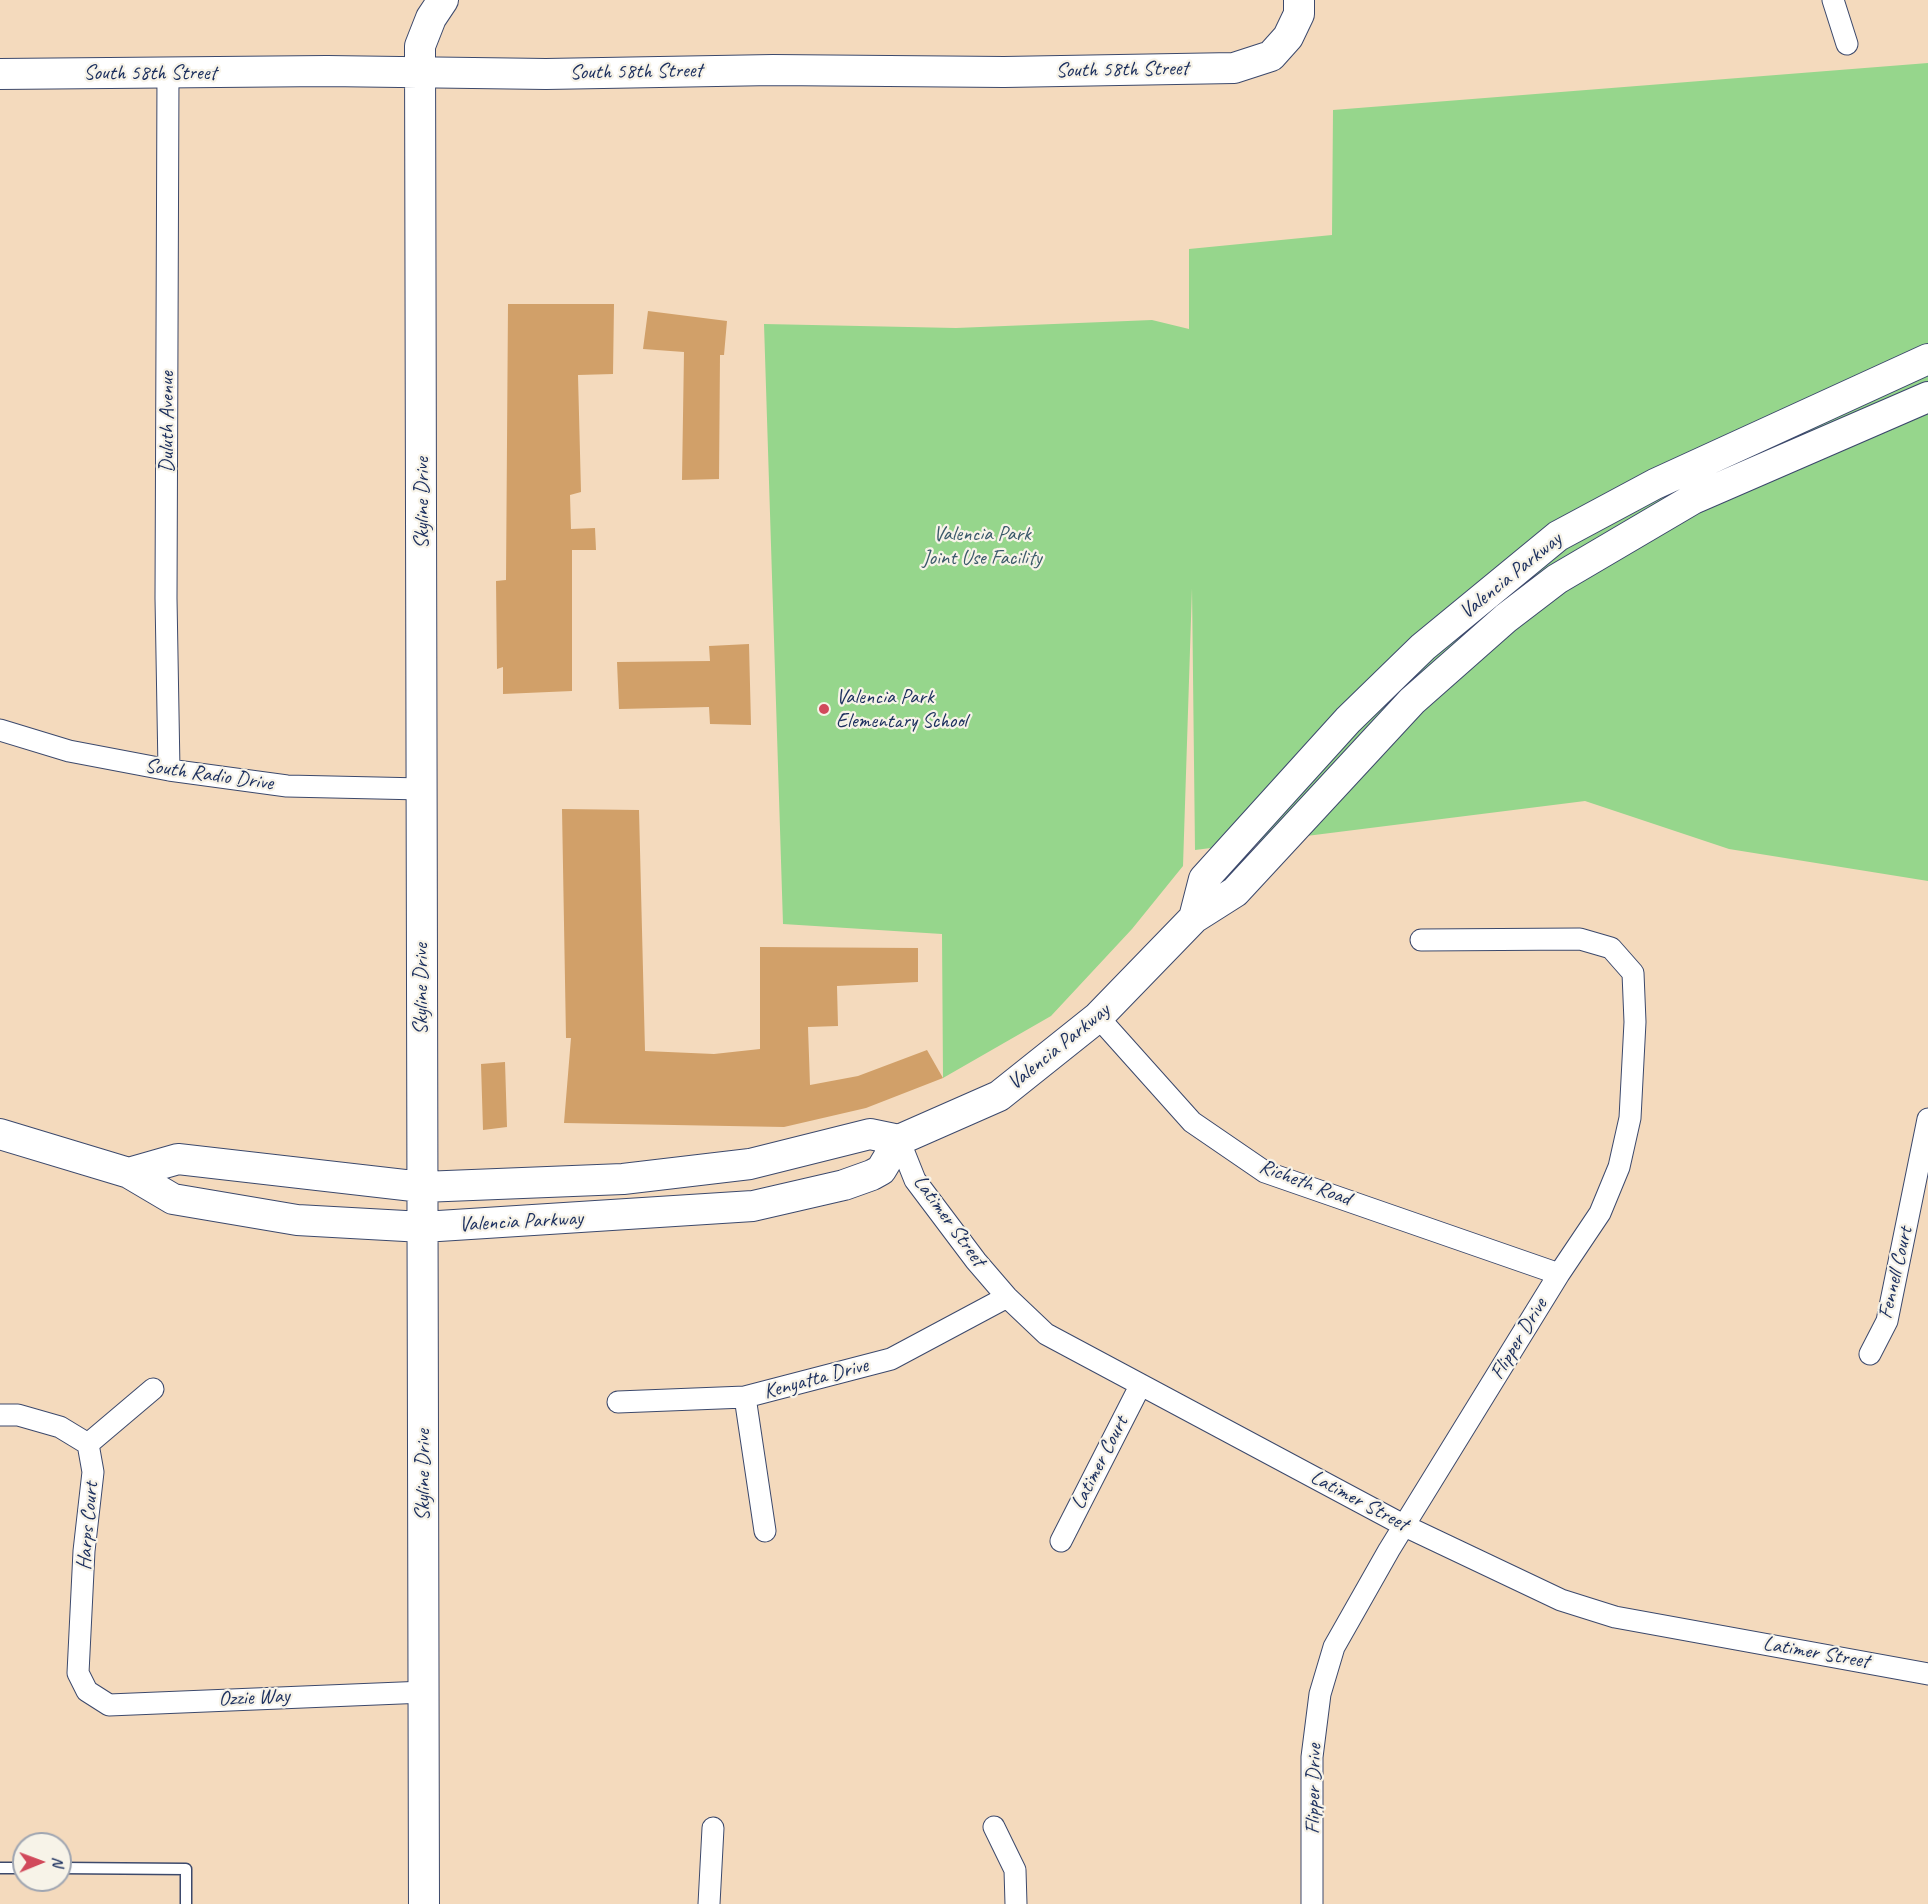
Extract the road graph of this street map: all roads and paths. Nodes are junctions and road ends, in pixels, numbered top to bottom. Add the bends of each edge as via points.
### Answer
1 (443, 0) edge
2 (1299, 0) edge
3 (1833, 0) edge
4 (1847, 44) dead end
5 (168, 73) junction
6 (0, 74) edge
7 (420, 74) junction
8 (1928, 359) edge
9 (1928, 398) edge
10 (0, 730) edge
11 (168, 771) junction
12 (422, 789) junction
13 (1194, 918) junction
14 (1420, 940) dead end
15 (1098, 1017) junction
16 (1928, 1119) edge
17 (0, 1134) edge
18 (899, 1140) junction
19 (129, 1173) junction
20 (422, 1187) junction
21 (423, 1227) junction
22 (1559, 1274) junction
23 (1007, 1297) junction
24 (1870, 1354) dead end
25 (1140, 1386) junction
26 (153, 1389) dead end
27 (746, 1397) junction
28 (618, 1402) dead end
29 (0, 1415) edge
30 (88, 1444) junction
31 (1405, 1526) junction
32 (765, 1531) dead end
33 (1061, 1541) dead end
34 (1928, 1674) edge
35 (87, 1691) joint
36 (425, 1692) junction
37 (994, 1827) dead end
38 (712, 1828) dead end
39 (72, 1868) edge
40 (186, 1904) edge
41 (424, 1904) edge
42 (710, 1904) edge
43 (1016, 1904) edge
44 (1312, 1904) edge

1 - 7 main road, Skyline Drive via 420,46
2 - 7 main road, South 58th Street via 1299,14 1288,38 1271,56 1234,68
3 - 4 street
5 - 6 main road, South 58th Street
5 - 7 main road, South 58th Street
5 - 11 street, Duluth Avenue
7 - 12 main road, Skyline Drive
8 - 13 main road, Valencia Parkway via 1655,484 1558,536 1423,646 1348,720 1204,879
9 - 13 main road, Valencia Parkway via 1693,499 1557,579 1412,701 1235,892
10 - 11 street, South Radio Drive via 69,751
11 - 12 street, South Radio Drive via 287,786
12 - 20 main road, Skyline Drive
13 - 15 main road, Valencia Parkway
14 - 22 street, Flipper Drive via 1580,939 1611,948 1633,973 1635,1022 1629,1118 1618,1167 1600,1213
15 - 18 main road, Valencia Parkway via 999,1096
15 - 22 street, Richeth Road via 1192,1122 1265,1172
16 - 24 street, Fennell Court via 1887,1321
17 - 19 main road, Valencia Parkway
18 - 20 main road, Valencia Parkway via 870,1134 750,1164 623,1179
18 - 21 main road, Valencia Parkway via 881,1170 872,1175 753,1206
18 - 23 street, Latimer Street via 915,1180
19 - 20 main road, Valencia Parkway via 178,1159
19 - 21 main road, Valencia Parkway via 174,1199 297,1220
20 - 21 main road, Skyline Drive
21 - 36 main road, Skyline Drive
22 - 31 street, Flipper Drive
23 - 25 street, Latimer Street via 1046,1334
23 - 27 street, Kenyatta Drive via 891,1359
25 - 31 street, Latimer Street
25 - 33 street, Latimer Court
26 - 30 street
27 - 28 street
27 - 32 street, Kenyatta Drive
29 - 30 street via 18,1415 60,1427
30 - 35 street, Harps Court via 93,1472 84,1551 78,1673
31 - 34 street, Latimer Street via 1561,1600 1615,1617
31 - 44 street, Flipper Drive via 1334,1647 1320,1694 1312,1757
35 - 36 street, Ozzie Way via 109,1705
36 - 41 main road, Skyline Drive
37 - 43 street via 1015,1870
38 - 42 street
39 - 40 lane via 186,1869

